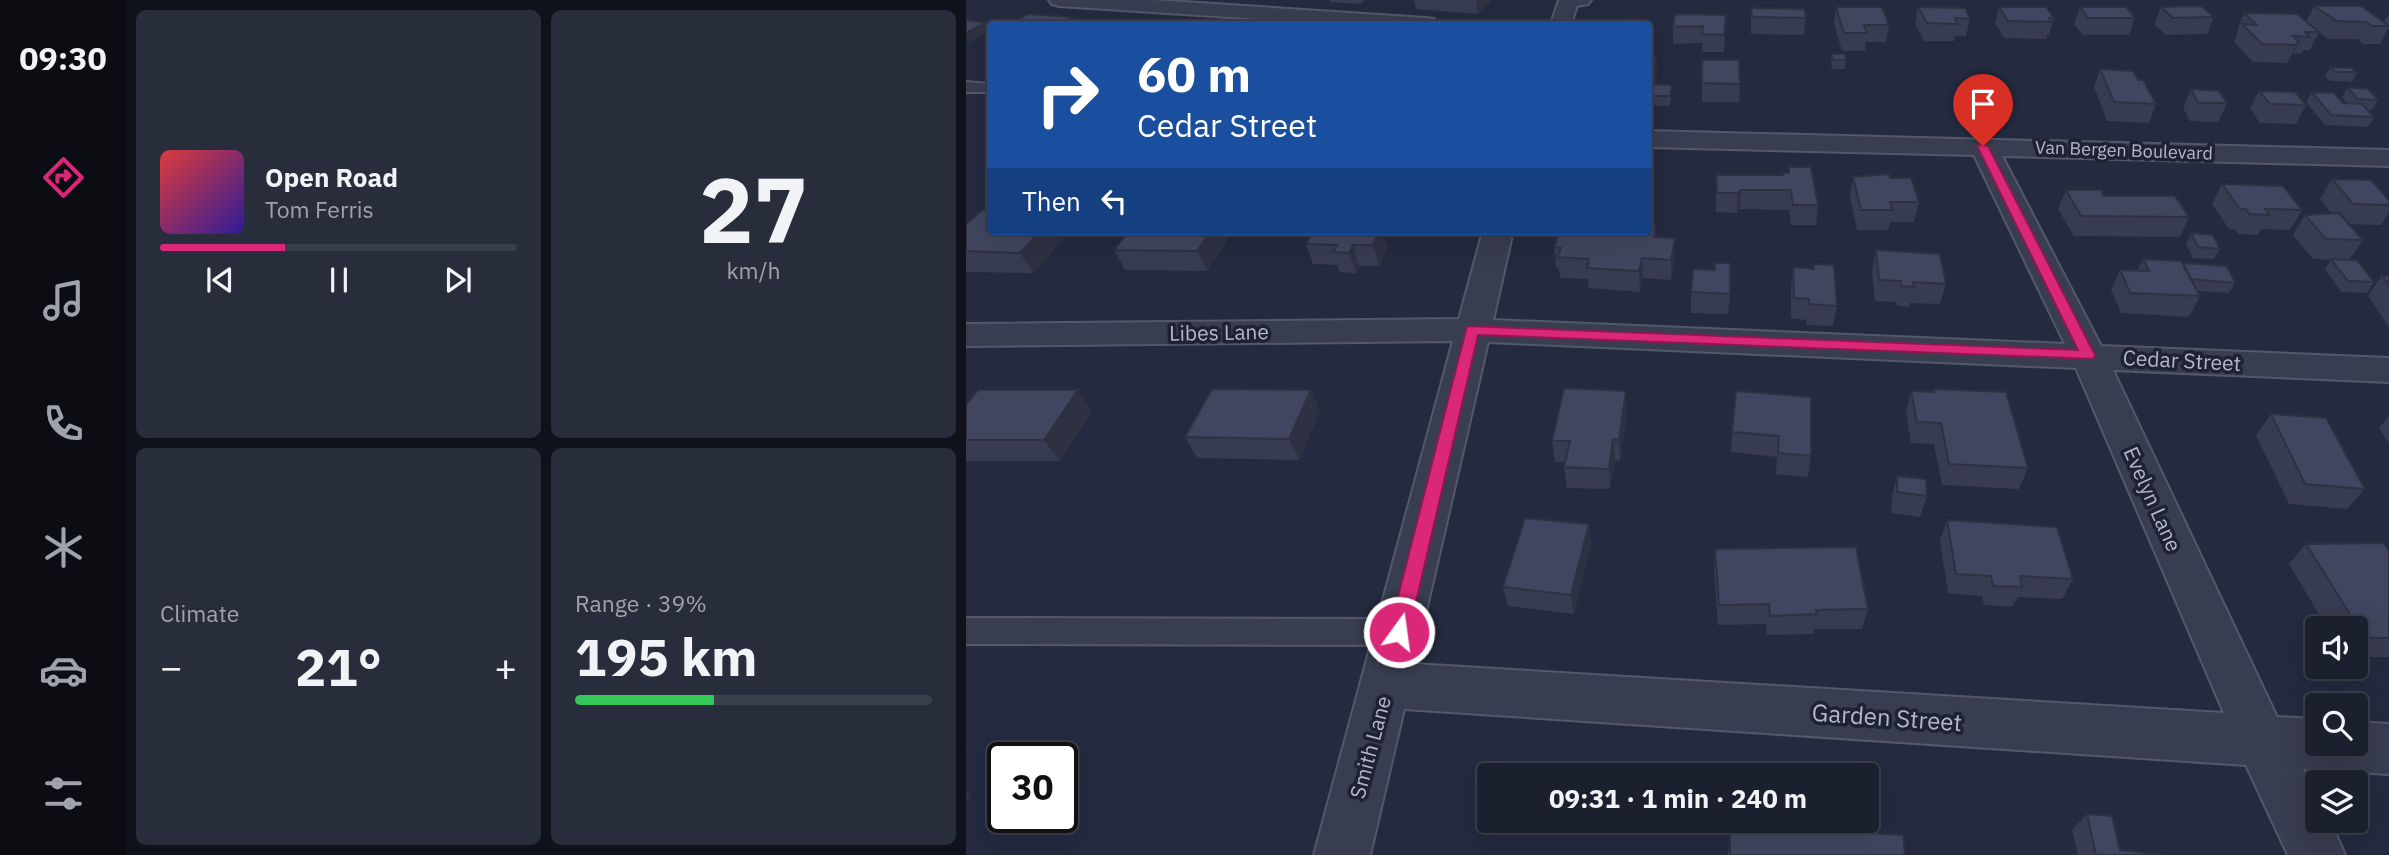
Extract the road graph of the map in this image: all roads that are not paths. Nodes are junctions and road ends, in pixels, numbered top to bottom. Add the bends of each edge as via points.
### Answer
1 (1059, 0) edge
2 (1569, 0) edge
3 (1581, 0) edge
4 (1380, 21) edge
5 (1562, 21) edge
6 (966, 87) edge
7 (987, 88) edge
8 (1652, 139) edge
9 (1983, 146) junction
10 (2389, 158) edge
11 (1497, 235) edge
12 (1472, 330) junction
13 (966, 335) edge
14 (2088, 355) junction
15 (2389, 370) edge
16 (966, 631) edge
17 (1399, 632) junction
18 (1386, 685) junction
19 (2261, 740) junction
20 (2389, 748) edge
21 (1342, 855) edge
22 (2317, 855) edge

1 - 4 street
2 - 3 street
2 - 5 street
6 - 7 lane
8 - 9 street, Van Bergen Boulevard
9 - 10 street, Van Bergen Boulevard
9 - 14 street, Evelyn Lane
11 - 12 street, Smith Lane
12 - 13 street, Libes Lane
12 - 14 street, Cedar Street
12 - 17 street, Smith Lane
14 - 15 street, Cedar Street
14 - 19 street, Evelyn Lane
16 - 17 lane
17 - 18 street, Smith Lane
18 - 19 street, Garden Street
18 - 21 street, Smith Lane
19 - 20 street, Garden Street
19 - 22 street, Evelyn Lane

